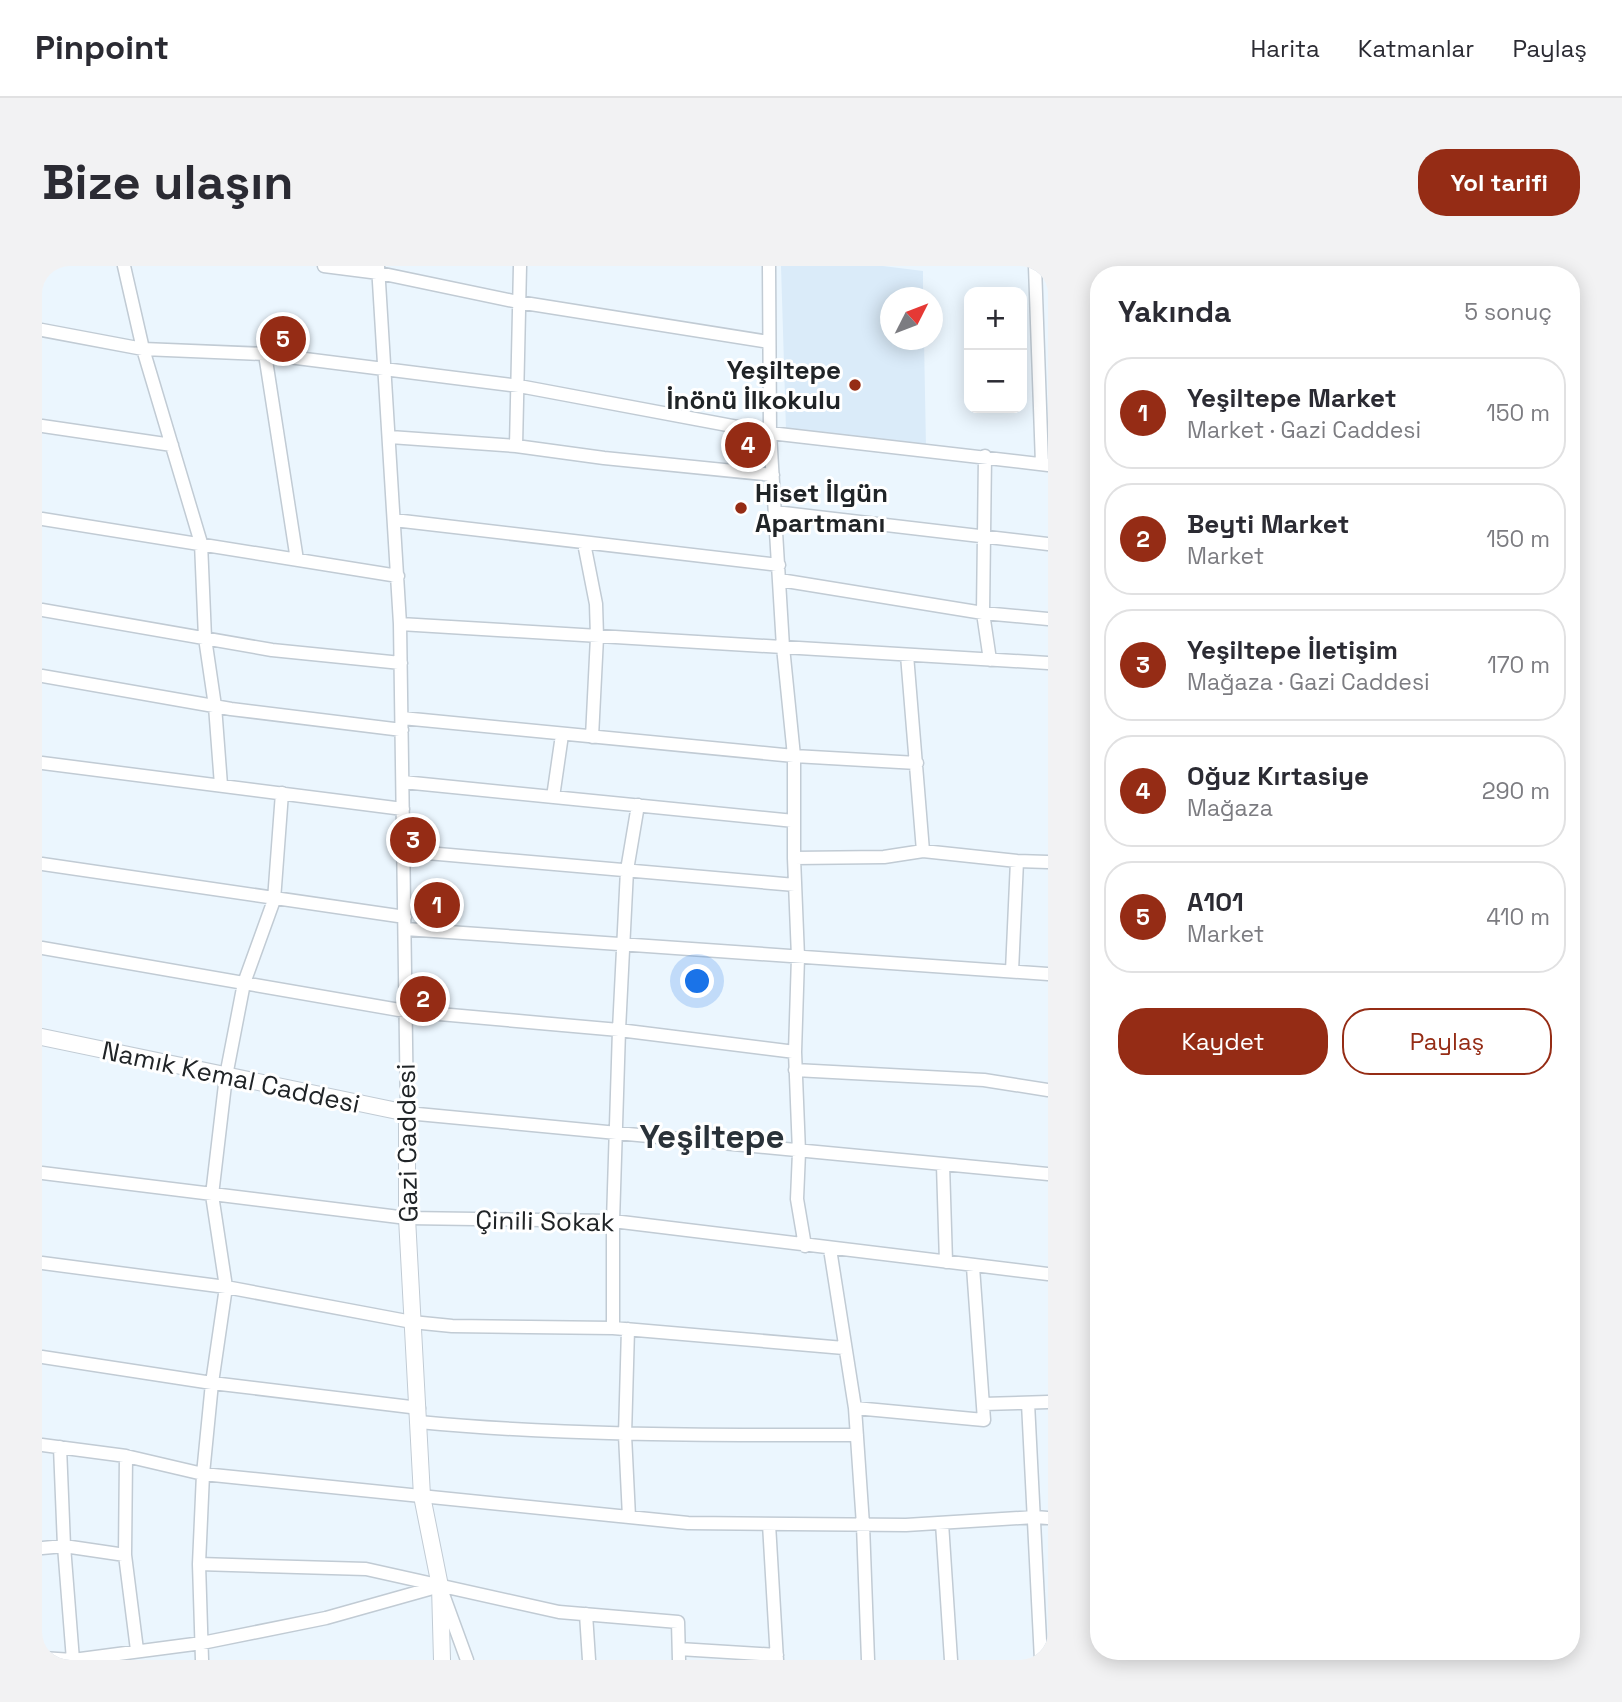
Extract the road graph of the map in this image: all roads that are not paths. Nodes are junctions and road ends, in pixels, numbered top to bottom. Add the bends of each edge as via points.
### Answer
1 (124, 266) edge
2 (324, 266) edge
3 (520, 266) edge
4 (769, 266) edge
5 (1035, 266) edge
6 (378, 270) edge
7 (518, 302) junction
8 (42, 330) edge
9 (769, 342) junction
10 (143, 349) junction
11 (265, 354) junction
12 (386, 370) junction
13 (519, 386) junction
14 (42, 426) edge
15 (770, 433) junction
16 (390, 437) junction
17 (172, 445) junction
18 (516, 446) junction
19 (985, 456) junction
20 (1045, 465) edge
21 (774, 475) junction
22 (775, 512) junction
23 (42, 519) edge
24 (394, 520) junction
25 (984, 536) junction
26 (584, 543) junction
27 (201, 544) junction
28 (1048, 544) edge
29 (297, 560) junction
30 (779, 565) junction
31 (398, 576) junction
32 (780, 580) junction
33 (42, 610) edge
34 (983, 614) junction
35 (1048, 619) edge
36 (400, 625) junction
37 (597, 637) junction
38 (205, 638) junction
39 (783, 647) junction
40 (907, 655) junction
41 (990, 660) junction
42 (401, 663) junction
43 (1048, 663) edge
44 (42, 676) edge
45 (215, 706) junction
46 (402, 724) junction
47 (562, 735) junction
48 (592, 737) junction
49 (794, 756) junction
50 (42, 763) edge
51 (917, 763) junction
52 (403, 782) junction
53 (220, 785) junction
54 (282, 793) junction
55 (553, 797) junction
56 (638, 805) junction
57 (403, 810) junction
58 (794, 821) junction
59 (404, 851) junction
60 (923, 851) junction
61 (794, 858) junction
62 (1017, 861) junction
63 (1048, 862) edge
64 (42, 864) edge
65 (627, 870) junction
66 (795, 885) junction
67 (274, 900) junction
68 (405, 923) junction
69 (624, 945) junction
70 (42, 948) edge
71 (798, 957) junction
72 (1012, 971) junction
73 (1048, 974) edge
74 (244, 983) junction
75 (405, 1011) junction
76 (619, 1030) junction
77 (42, 1037) edge
78 (795, 1052) junction
79 (795, 1070) junction
80 (226, 1076) junction
81 (1048, 1090) edge
82 (407, 1113) junction
83 (615, 1131) junction
84 (799, 1152) junction
85 (943, 1165) junction
86 (42, 1173) edge
87 (1048, 1174) edge
88 (212, 1195) junction
89 (407, 1218) junction
90 (613, 1221) junction
91 (805, 1246) junction
92 (830, 1249) junction
93 (946, 1262) junction
94 (42, 1264) edge
95 (973, 1267) junction
96 (1048, 1274) edge
97 (226, 1287) junction
98 (412, 1322) junction
99 (612, 1328) junction
100 (628, 1329) junction
101 (844, 1348) junction
102 (42, 1357) edge
103 (212, 1383) junction
104 (1048, 1402) edge
105 (1028, 1403) junction
106 (983, 1404) junction
107 (855, 1408) junction
108 (419, 1415) junction
109 (625, 1435) junction
110 (857, 1435) junction
111 (42, 1445) edge
112 (60, 1447) junction
113 (126, 1456) junction
114 (203, 1474) junction
115 (422, 1496) junction
116 (629, 1517) junction
117 (1042, 1518) edge
118 (942, 1523) junction
119 (769, 1524) junction
120 (863, 1525) junction
121 (64, 1546) junction
122 (42, 1548) edge
123 (125, 1555) junction
124 (199, 1564) junction
125 (440, 1586) junction
126 (586, 1614) junction
127 (202, 1643) junction
128 (137, 1650) junction
129 (679, 1655) edge
130 (42, 1658) edge
131 (777, 1658) edge
132 (73, 1660) edge
133 (202, 1660) edge
134 (442, 1660) edge
135 (467, 1660) edge
136 (589, 1660) edge
137 (868, 1660) edge
138 (951, 1660) edge
139 (1041, 1660) edge

1 - 10 street
2 - 6 street
3 - 7 street
4 - 9 street
5 - 20 street
6 - 7 street
6 - 12 street, Gazi Caddesi
7 - 9 street
7 - 13 street
8 - 10 street
9 - 15 street
10 - 11 street
10 - 17 street
11 - 12 street
11 - 29 street
12 - 13 street
12 - 16 street, Gazi Caddesi
13 - 15 street
13 - 18 street
14 - 17 street
15 - 19 street
15 - 21 street
16 - 18 street
16 - 24 street, Gazi Caddesi
17 - 27 street
18 - 21 street
19 - 20 street
19 - 25 street
21 - 22 street
22 - 25 street
22 - 30 street
23 - 27 street
24 - 26 street
24 - 31 street, Gazi Caddesi
25 - 28 street
25 - 34 street
26 - 30 street
26 - 37 street via 596,604
27 - 29 street
27 - 38 street
29 - 31 street
30 - 32 street
31 - 36 street, Gazi Caddesi
32 - 34 street
32 - 39 street
33 - 38 street
34 - 35 street
34 - 41 street
36 - 37 street
36 - 42 street, Gazi Caddesi
37 - 39 street
37 - 48 street
38 - 42 street
38 - 45 street
39 - 40 street
39 - 49 street
40 - 41 street
40 - 51 street
41 - 43 street
42 - 46 street, Gazi Caddesi
44 - 45 street
45 - 46 street
45 - 53 street
46 - 47 street
46 - 52 street, Gazi Caddesi
47 - 48 street
47 - 55 street
48 - 49 street
49 - 51 street
49 - 58 street
50 - 53 street
51 - 60 street
52 - 55 street
52 - 57 street, Gazi Caddesi
53 - 54 street
54 - 57 street
54 - 67 street
55 - 56 street
56 - 58 street
56 - 65 street
57 - 59 street, Gazi Caddesi
58 - 61 street
59 - 65 street
59 - 68 street, Gazi Caddesi
60 - 61 street via 884,857
60 - 62 street
61 - 66 street
62 - 63 street
62 - 72 street
64 - 67 street
65 - 66 street
65 - 69 street
66 - 71 street
67 - 68 street
67 - 74 street
68 - 69 street
68 - 75 street, Gazi Caddesi
69 - 71 street
69 - 76 street
70 - 74 street
71 - 72 street
71 - 78 street
72 - 73 street
74 - 75 street
74 - 80 street
75 - 76 street
75 - 82 street, Gazi Caddesi
76 - 78 street
76 - 83 street
77 - 80 street, Namık Kemal Caddesi
78 - 79 street
79 - 81 street via 984,1080
79 - 84 street
80 - 82 street, Namık Kemal Caddesi
80 - 88 street
82 - 83 street, Namık Kemal Caddesi
82 - 89 street, Gazi Caddesi
83 - 84 street, Namık Kemal Caddesi
83 - 90 street
84 - 85 street, Namık Kemal Caddesi
84 - 91 street via 797,1199
85 - 87 street, Namık Kemal Caddesi
85 - 93 street
86 - 88 street, Çinili Sokak
88 - 89 street, Çinili Sokak
88 - 97 street
89 - 90 street, Çinili Sokak
89 - 98 street, Gazi Caddesi
90 - 91 street, Çinili Sokak
90 - 99 street
91 - 92 street, Çinili Sokak
92 - 93 street, Çinili Sokak
92 - 101 street
93 - 95 street, Çinili Sokak
94 - 97 street
95 - 96 street, Çinili Sokak
95 - 106 street
97 - 98 street
97 - 103 street
98 - 99 street
98 - 108 street, Gazi Caddesi
99 - 100 street
100 - 101 street
100 - 109 street
101 - 107 street
102 - 103 street
103 - 108 street
103 - 114 street
104 - 105 street
105 - 106 street
105 - 117 street
106 - 107 street via 984,1420
107 - 110 street
108 - 109 street via 482,1428
108 - 115 street, Gazi Caddesi
109 - 110 street
109 - 116 street
110 - 120 street
111 - 112 street
112 - 113 street
112 - 121 street
113 - 114 street
113 - 123 street
114 - 115 street
114 - 124 street
115 - 116 street
115 - 125 street, Gazi Caddesi
116 - 119 street
117 - 118 street
117 - 139 street
118 - 120 street
118 - 138 street
119 - 120 street
119 - 131 street
120 - 137 street
121 - 122 street
121 - 123 street
121 - 132 street
123 - 128 street
124 - 125 street via 366,1569
124 - 127 street
125 - 126 street
125 - 127 street via 326,1618
125 - 134 street, Gazi Caddesi
125 - 135 street
126 - 129 street via 678,1622
126 - 136 street
127 - 128 street
127 - 133 street
128 - 132 street
129 - 131 street
130 - 132 street

